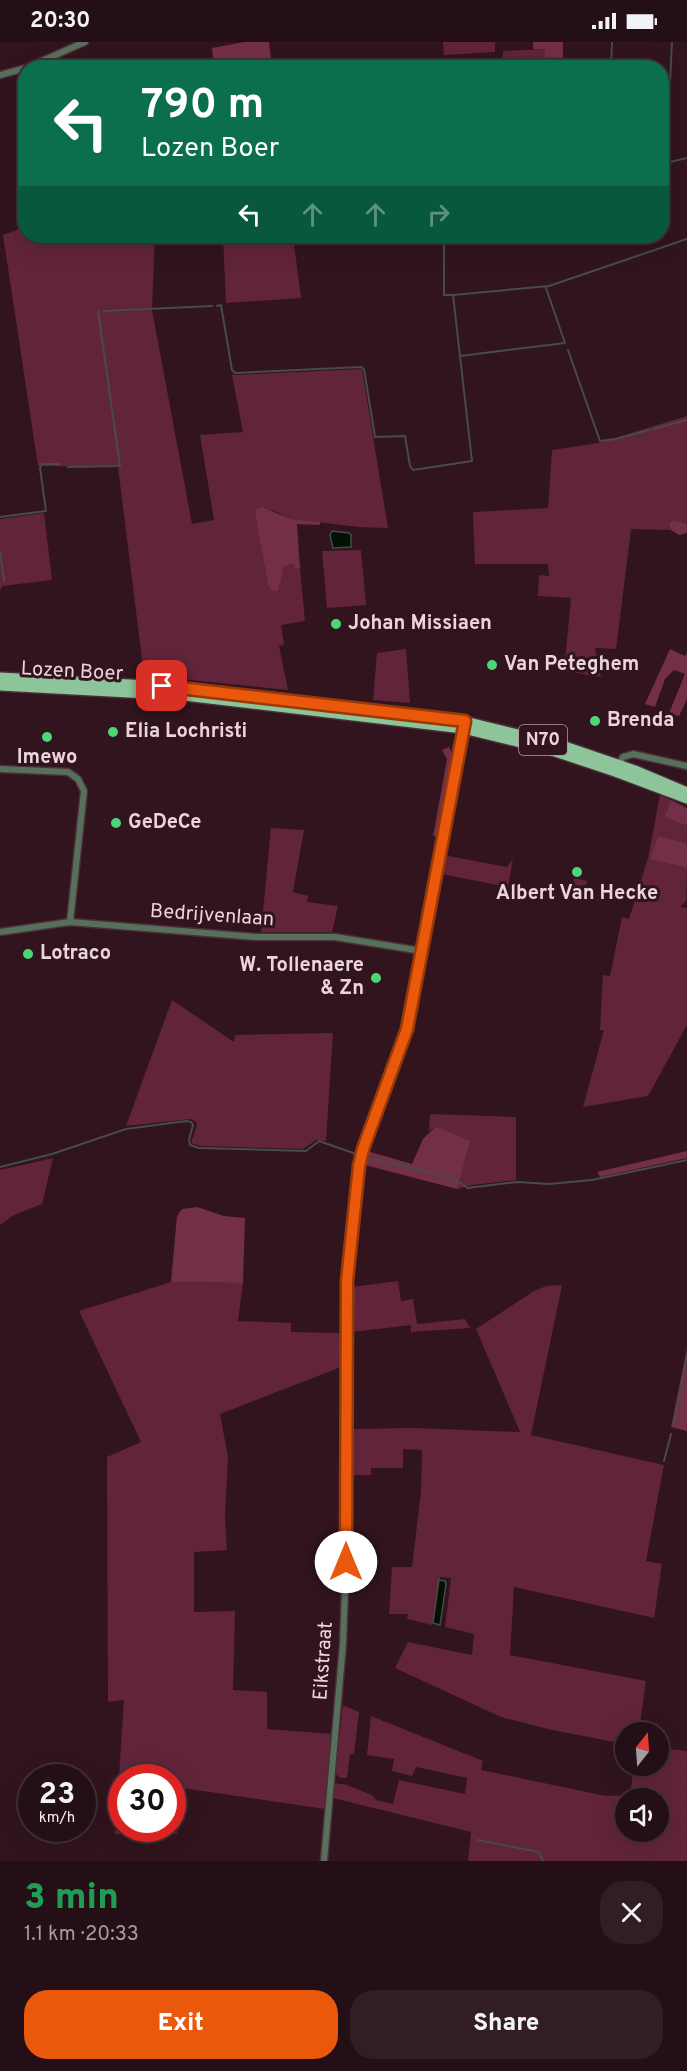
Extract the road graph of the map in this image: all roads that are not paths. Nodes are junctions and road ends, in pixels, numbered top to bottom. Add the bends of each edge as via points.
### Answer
1 (85, 42) edge
2 (44, 60) edge
3 (18, 70) edge
4 (0, 75) edge
5 (0, 677) edge
6 (0, 686) edge
7 (464, 725) junction
8 (642, 756) junction
9 (687, 766) edge
10 (617, 768) junction
11 (0, 769) edge
12 (633, 773) junction
13 (687, 792) edge
14 (687, 799) edge
15 (70, 922) junction
16 (0, 932) edge
17 (422, 951) junction
18 (324, 1861) edge

1 - 2 street
3 - 4 street
5 - 7 main road, Lozen Boer / N70 via 185,687
6 - 7 main road, Lozen Boer / N70 via 184,696
7 - 10 main road, N70
7 - 17 street, Eikstraat
8 - 9 street
8 - 10 street via 626,755
8 - 12 street
10 - 12 main road, N70
11 - 15 street via 68,772 84,790
12 - 13 main road, N70
12 - 14 main road, N70
15 - 16 street, Bedrijvenlaan
15 - 17 street, Bedrijvenlaan via 256,938 335,938
17 - 18 street, Eikstraat via 407,1029 361,1157 348,1260 344,1644

